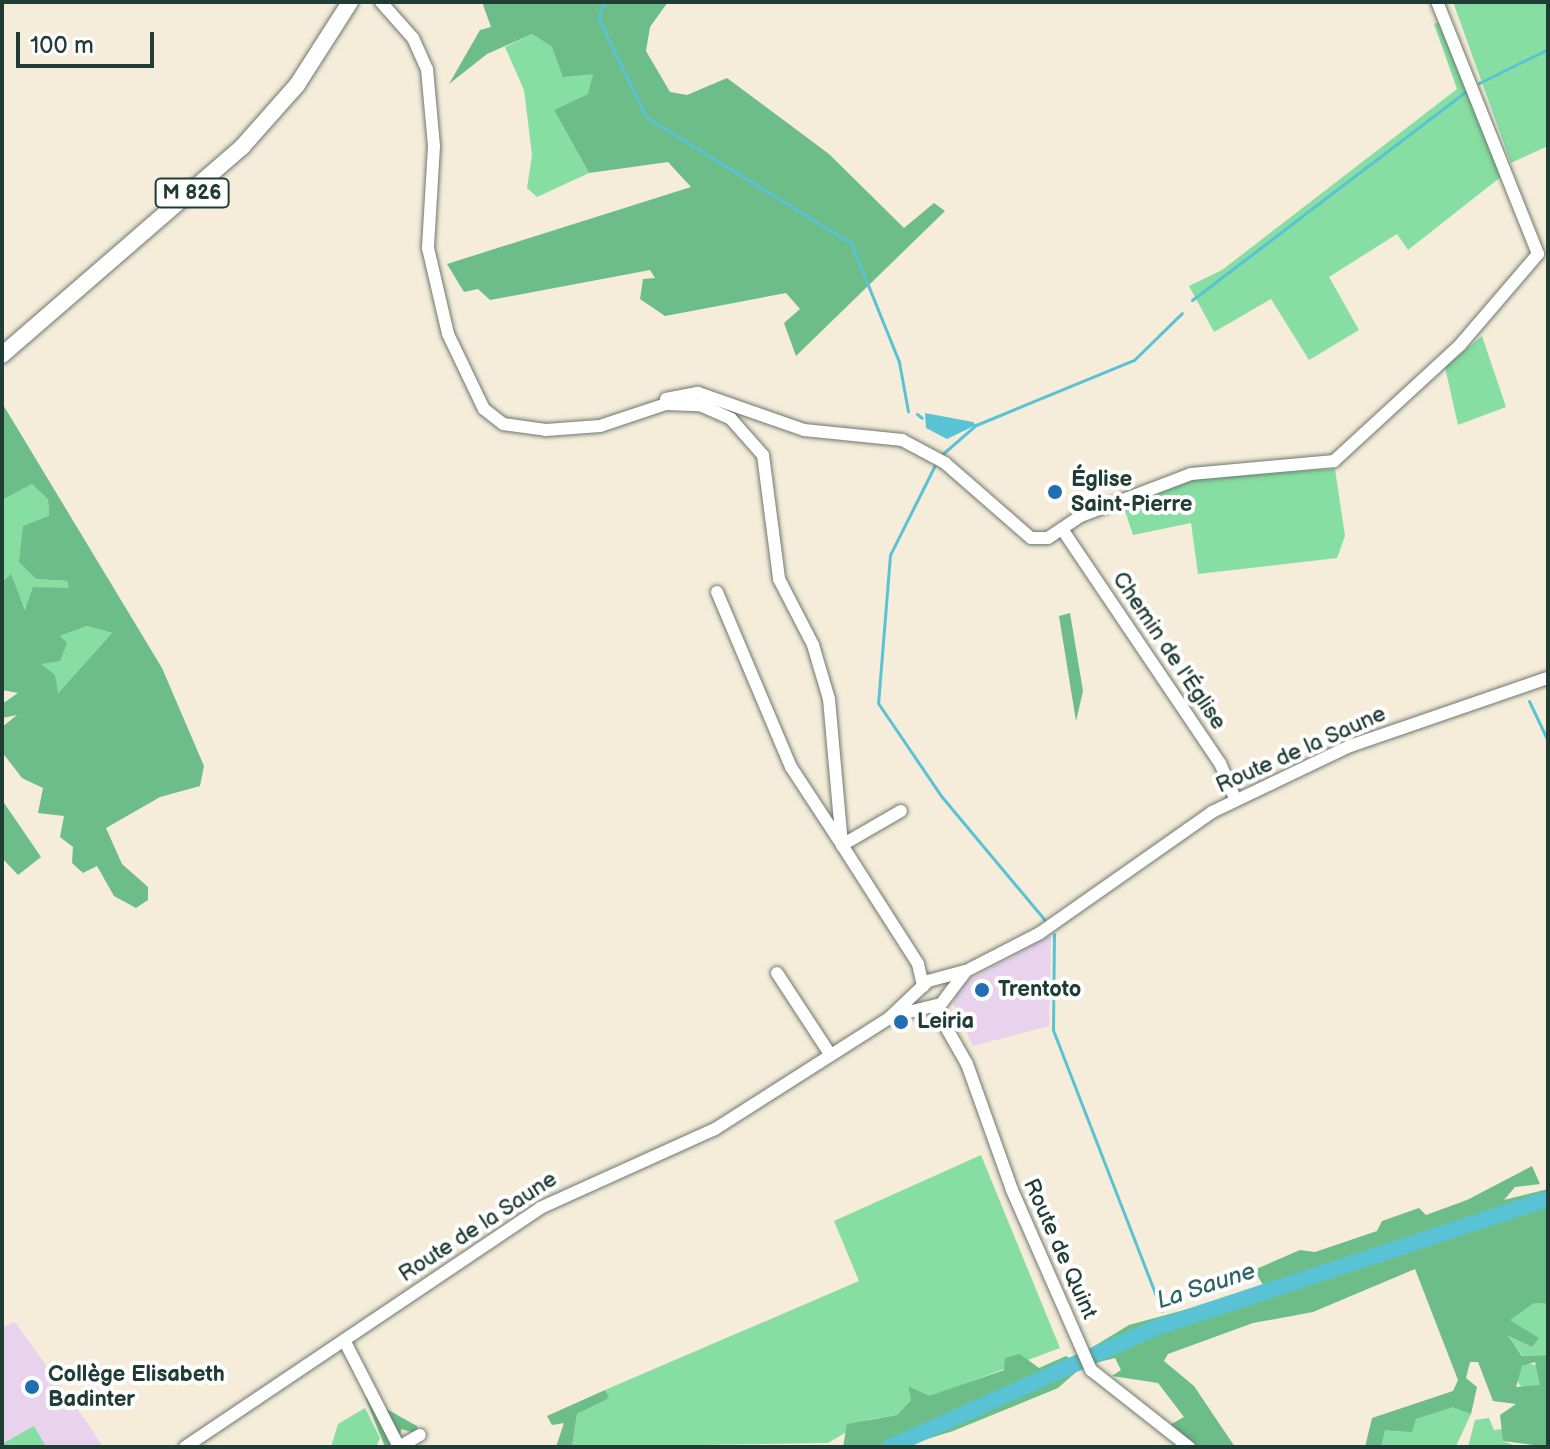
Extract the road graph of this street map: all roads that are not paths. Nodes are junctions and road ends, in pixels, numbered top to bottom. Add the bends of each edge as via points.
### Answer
1 (350, 2) edge
2 (381, 2) edge
3 (1437, 2) edge
4 (2, 355) edge
5 (653, 406) junction
6 (1062, 529) junction
7 (717, 592) dead end
8 (1548, 678) edge
9 (1235, 799) junction
10 (901, 811) dead end
11 (842, 845) junction
12 (918, 964) junction
13 (966, 971) junction
14 (777, 973) dead end
15 (937, 979) junction
16 (922, 987) junction
17 (947, 996) junction
18 (932, 1005) junction
19 (889, 1018) junction
20 (950, 1027) junction
21 (830, 1054) junction
22 (344, 1340) junction
23 (420, 1435) dead end
24 (185, 1447) edge
25 (1189, 1447) edge

1 - 4 main road, M 826 via 297,85 242,147
2 - 5 street via 413,38 427,69 434,146 428,248 448,334 477,399 503,424 546,430 600,426
3 - 6 street via 1538,254 1460,345 1334,461 1191,474
5 - 6 street via 698,393 804,430 902,440 945,463 1024,535 1041,539
5 - 11 street via 688,404 723,414 763,455 779,579 813,645 829,699
6 - 9 street, Chemin de l'Église via 1220,763
7 - 11 street via 791,767
8 - 9 street, Route de la Saune via 1350,746
9 - 13 street, Route de la Saune via 1063,919
10 - 11 street
11 - 12 street
12 - 15 street
12 - 16 street, Route de Quint
13 - 15 street, Route de la Saune
13 - 17 street, Route de la Saune
14 - 21 street
15 - 16 street, Route de la Saune
15 - 17 street
16 - 18 street, Route de Quint
16 - 19 street, Route de la Saune
17 - 18 street, Route de la Saune
17 - 20 street, Route de Quint
18 - 19 street, Route de la Saune
18 - 20 street, Route de Quint
19 - 21 street, Route de la Saune
20 - 25 street, Route de Quint via 1091,1370
21 - 22 street, Route de la Saune via 707,1134 557,1198
22 - 23 street via 399,1447
22 - 24 street, Route de la Saune

